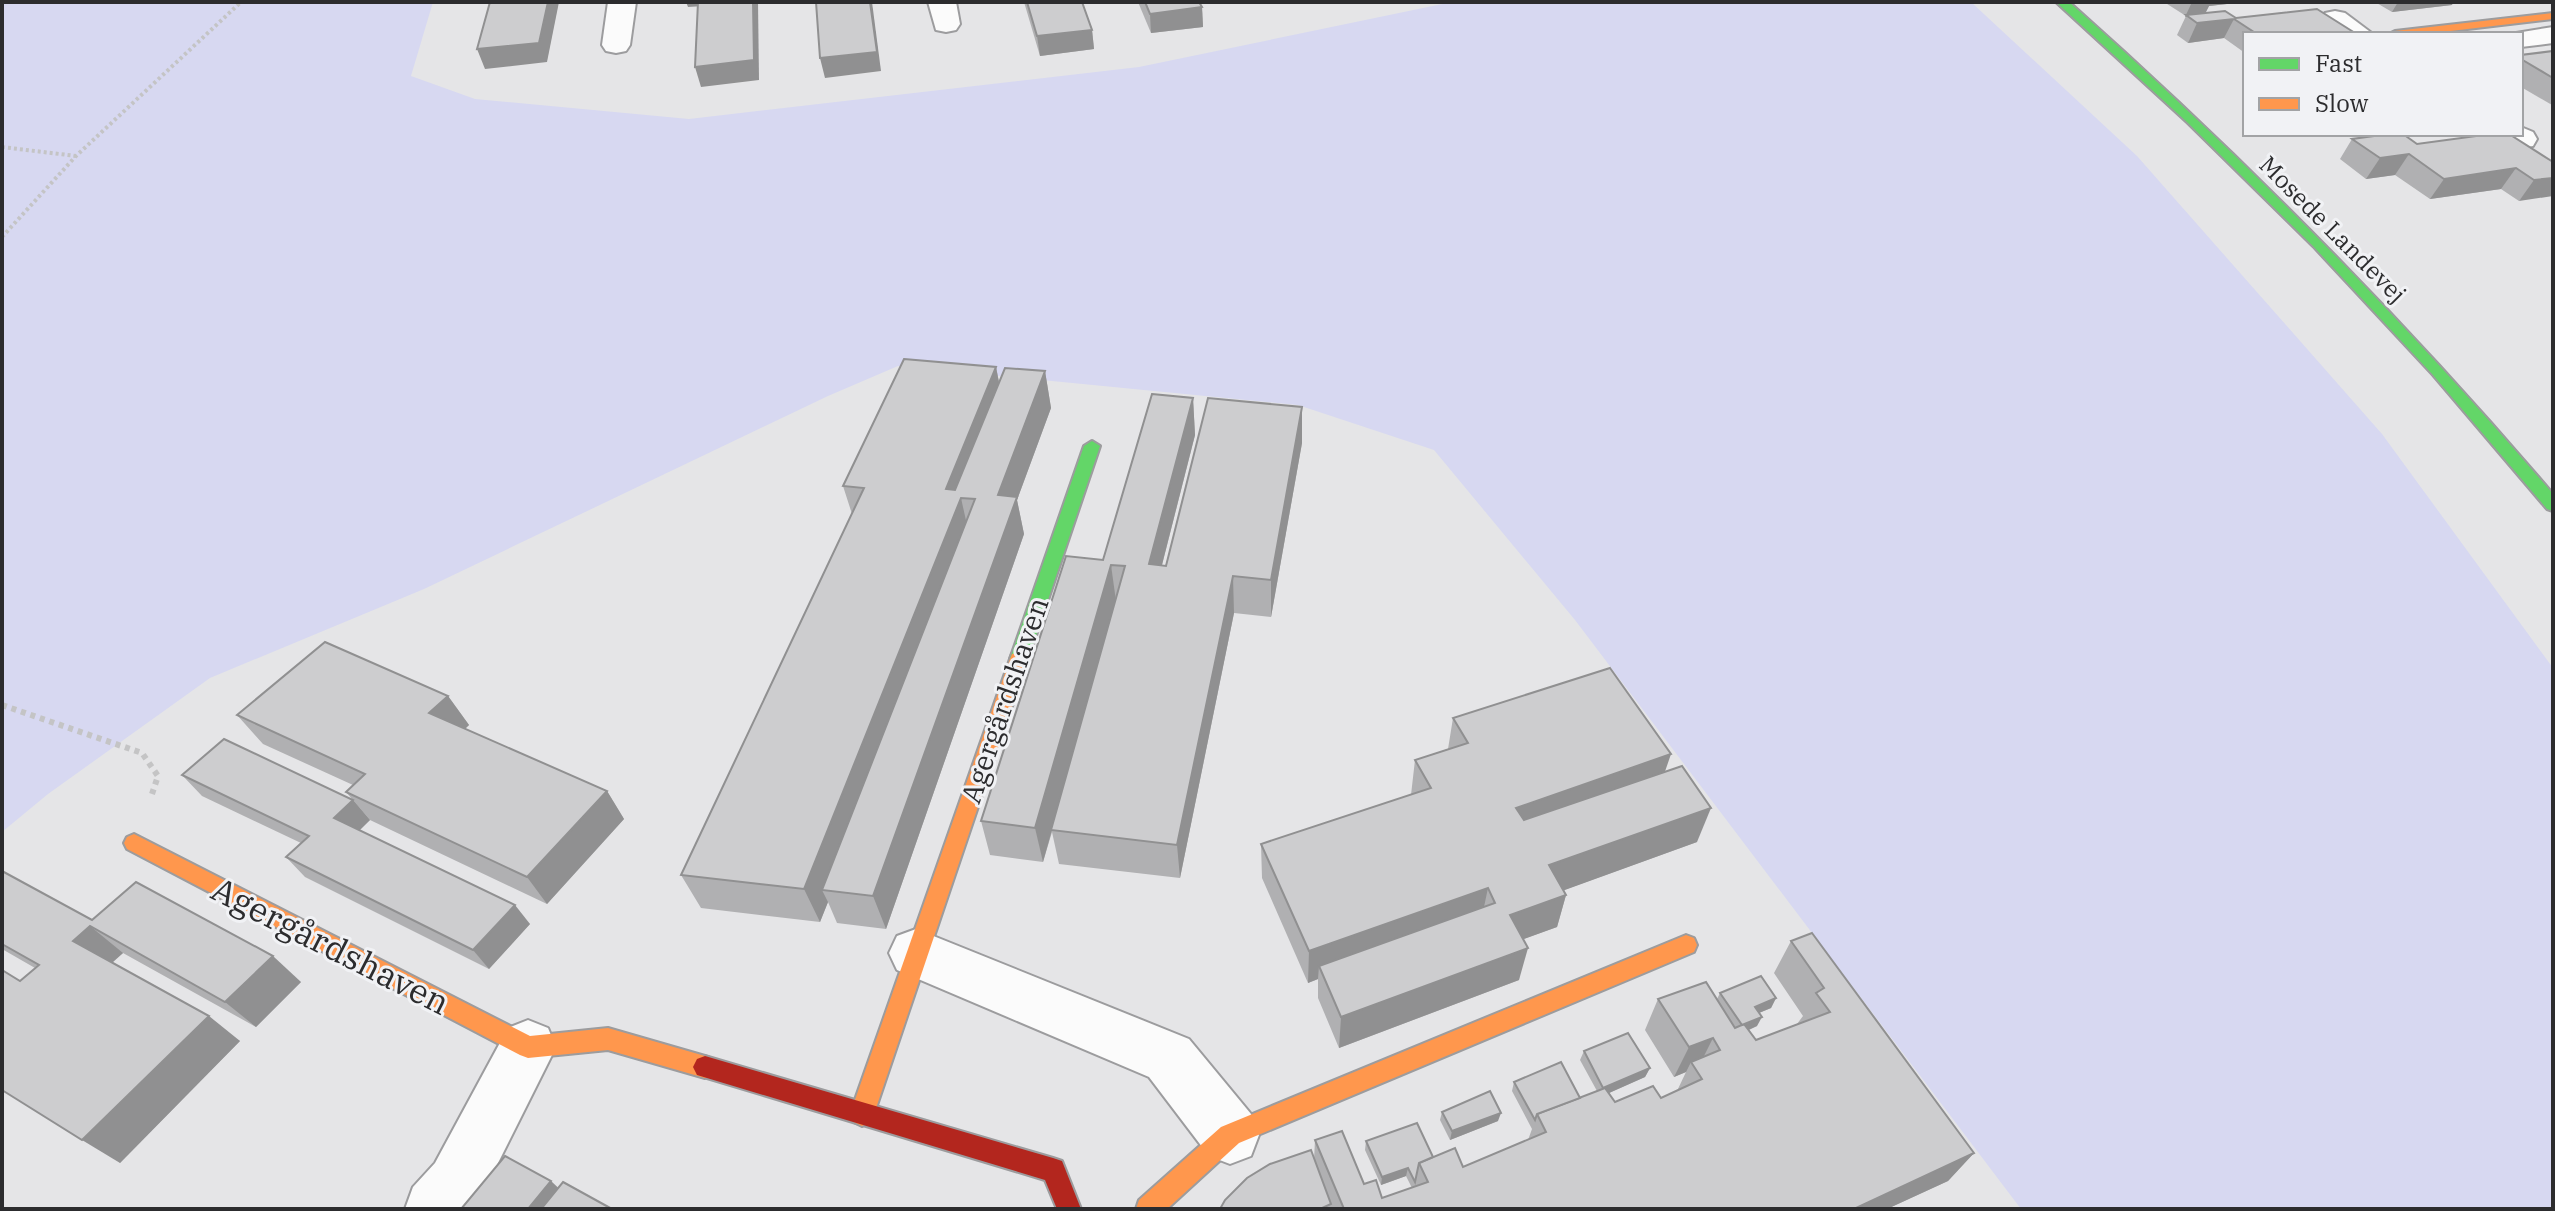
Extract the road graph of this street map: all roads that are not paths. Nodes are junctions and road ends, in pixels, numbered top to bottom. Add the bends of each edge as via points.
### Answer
1 (622, 2) edge
2 (2062, 2) edge
3 (2547, 2) edge
4 (2553, 5) edge
5 (2553, 16) edge
6 (2335, 19) edge
7 (2356, 32) edge
8 (2413, 32) edge
9 (2553, 35) edge
10 (2523, 39) edge
11 (616, 45) dead end
12 (1092, 446) dead end
13 (2553, 505) edge
14 (134, 843) road end
15 (1686, 945) dead end
16 (916, 953) junction
17 (528, 1047) junction
18 (862, 1114) junction
19 (1230, 1135) junction
20 (435, 1209) edge
21 (1069, 1209) edge
22 (1148, 1209) edge

1 - 11 street
2 - 13 street, Mosede Landevej via 2337,262
3 - 4 street
5 - 8 street
6 - 7 street
9 - 10 street
12 - 16 street, Agergårdshaven
14 - 17 street, Agergårdshaven
15 - 19 street
16 - 18 street, Agergårdshaven
16 - 19 street via 1169,1058
17 - 18 street via 608,1039
17 - 20 street via 456,1184
18 - 21 street via 1053,1170
19 - 22 street

